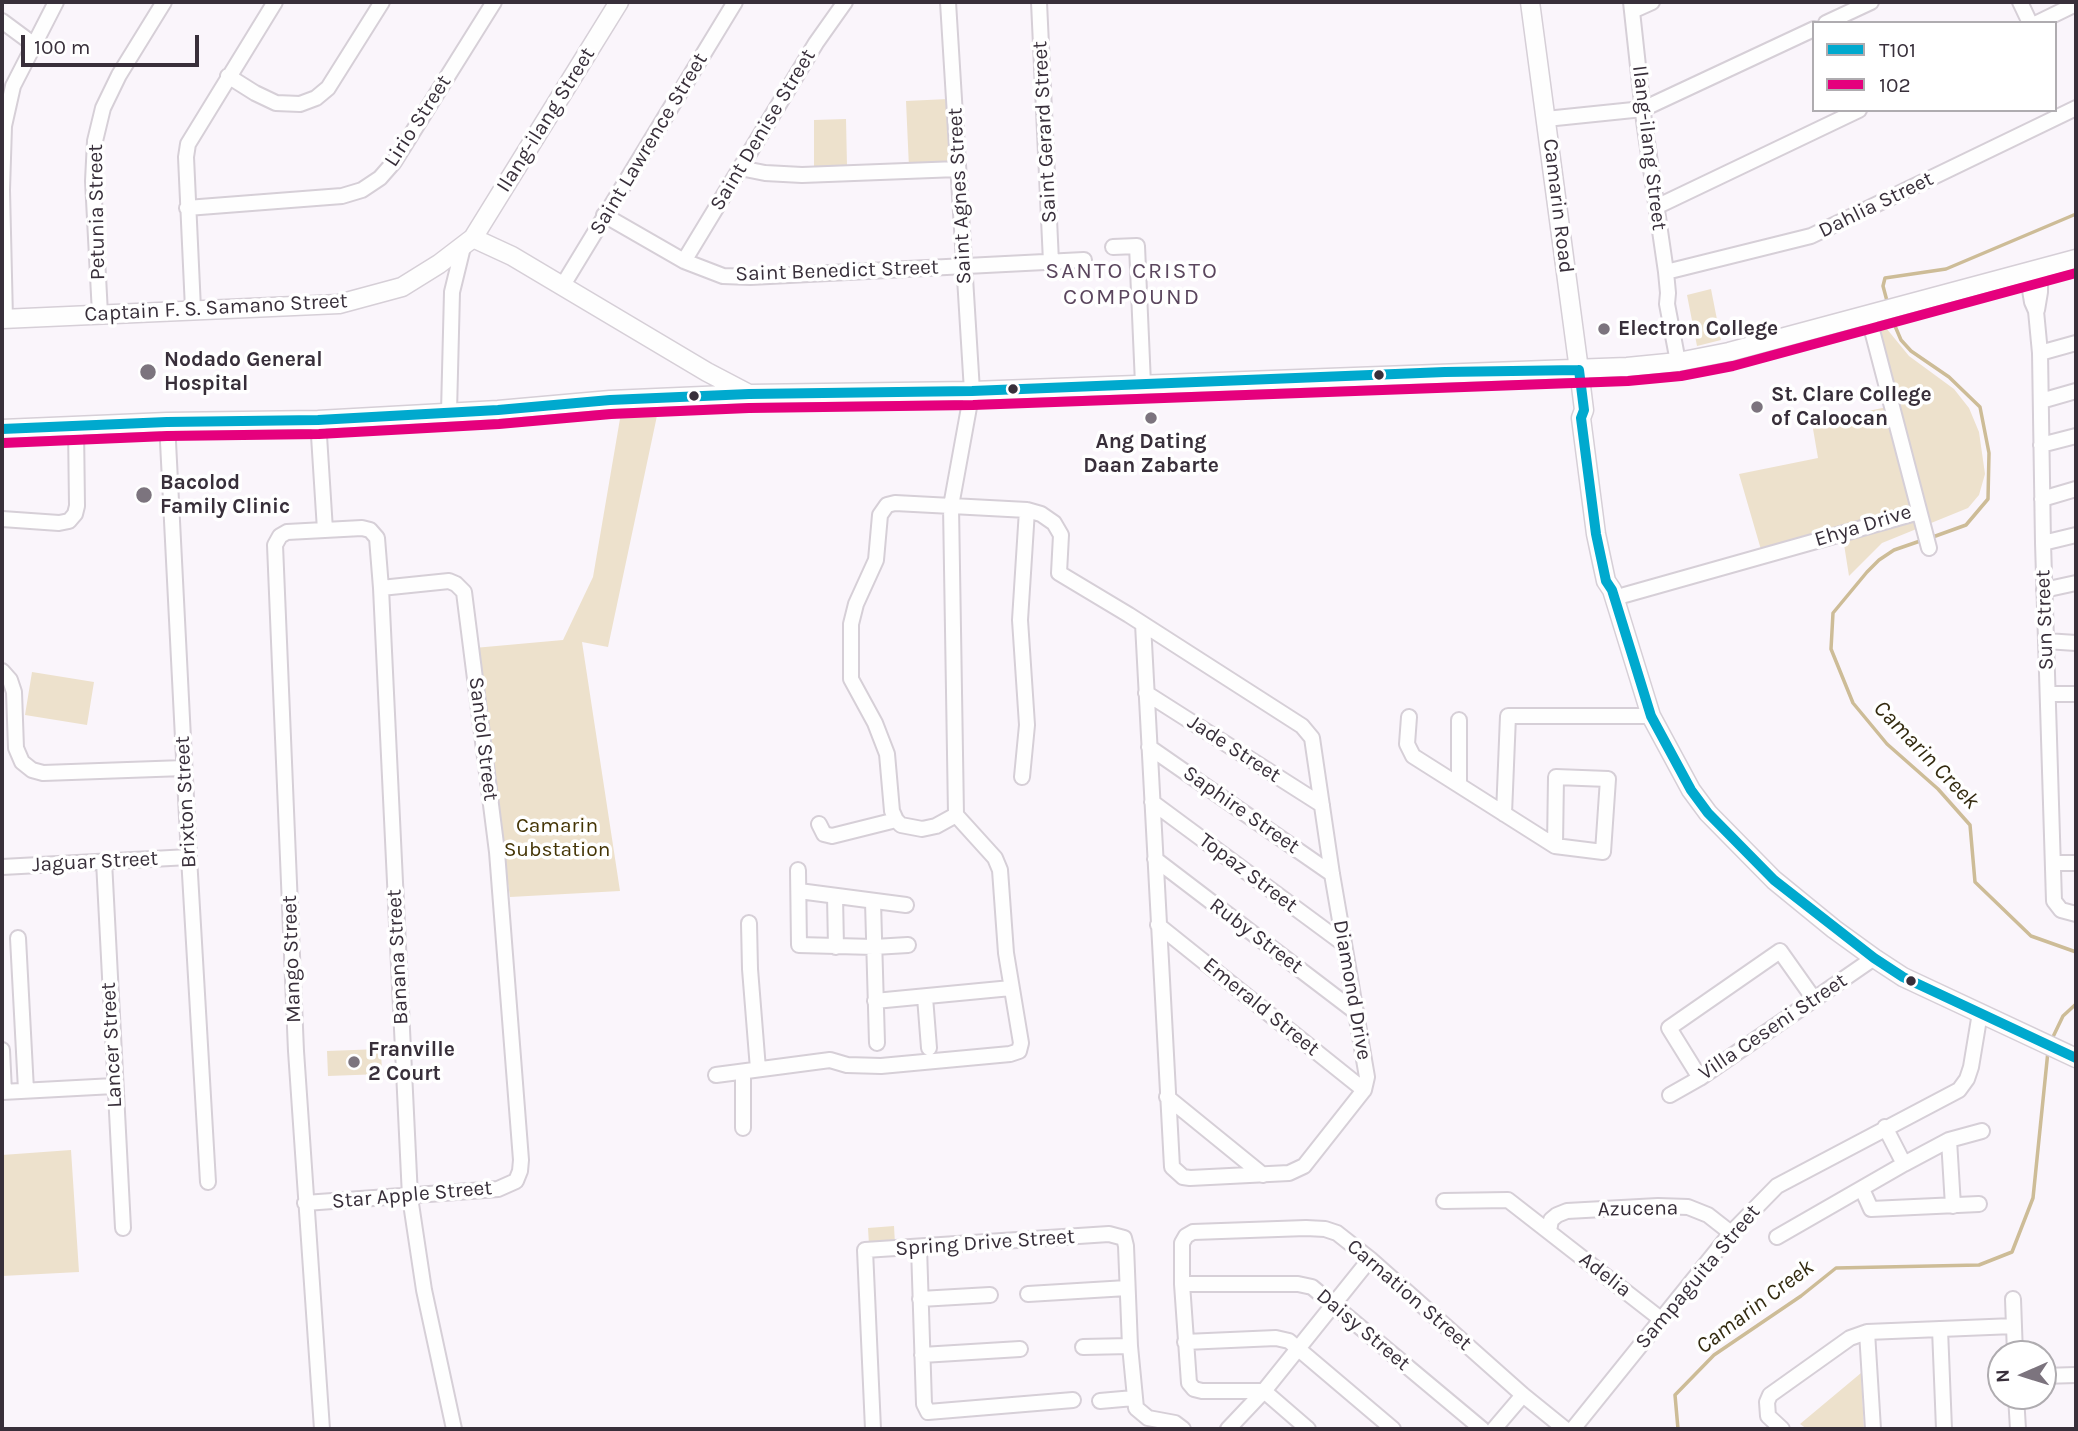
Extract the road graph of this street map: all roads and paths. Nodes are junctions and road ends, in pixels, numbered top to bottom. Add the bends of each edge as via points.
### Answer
1 (57, 2) edge
2 (164, 2) edge
3 (275, 2) edge
4 (382, 2) edge
5 (494, 2) edge
6 (619, 2) edge
7 (736, 2) edge
8 (845, 2) edge
9 (948, 2) edge
10 (1039, 2) edge
11 (1530, 2) edge
12 (1652, 2) edge
13 (1871, 2) edge
14 (2020, 2) edge
15 (2076, 4) edge
16 (1631, 7) edge
17 (2, 21) edge
18 (1830, 21) edge
19 (2029, 21) edge
20 (2042, 21) edge
21 (1812, 30) edge
22 (33, 44) junction
23 (228, 76) junction
24 (2076, 108) edge
25 (1643, 109) junction
26 (1855, 112) edge
27 (1547, 122) junction
28 (740, 169) junction
29 (958, 169) junction
30 (1656, 207) junction
31 (187, 208) junction
32 (604, 215) junction
33 (468, 242) junction
34 (1113, 247) dead end
35 (2076, 258) edge
36 (1084, 260) dead end
37 (684, 261) junction
38 (1051, 262) junction
39 (439, 264) junction
40 (964, 266) junction
41 (2034, 270) junction
42 (1666, 272) junction
43 (563, 285) junction
44 (452, 292) junction
45 (193, 309) junction
46 (100, 314) junction
47 (1868, 315) junction
48 (4, 319) edge
49 (2076, 343) edge
50 (2040, 353) junction
51 (1678, 362) junction
52 (1579, 370) junction
53 (1143, 384) junction
54 (972, 391) junction
55 (2076, 391) edge
56 (750, 394) junction
57 (2040, 401) junction
58 (449, 412) junction
59 (318, 420) junction
60 (167, 422) junction
61 (76, 427) junction
62 (2, 429) edge
63 (2076, 436) edge
64 (2041, 445) junction
65 (2076, 489) edge
66 (2042, 499) junction
67 (951, 506) junction
68 (1027, 510) junction
69 (1921, 518) junction
70 (2, 519) edge
71 (325, 530) junction
72 (2076, 535) edge
73 (2043, 543) junction
74 (1929, 548) dead end
75 (2076, 583) edge
76 (381, 588) junction
77 (2044, 590) junction
78 (1613, 594) junction
79 (1143, 624) junction
80 (2046, 641) junction
81 (2076, 643) edge
82 (2, 671) edge
83 (1146, 693) junction
84 (2048, 694) junction
85 (2076, 694) edge
86 (1651, 716) junction
87 (1409, 717) dead end
88 (1459, 720) dead end
89 (1149, 747) junction
90 (184, 768) junction
91 (1022, 777) dead end
92 (1459, 784) junction
93 (1152, 802) junction
94 (1322, 805) junction
95 (1504, 814) junction
96 (956, 815) junction
97 (896, 820) junction
98 (819, 824) dead end
99 (1555, 846) junction
100 (189, 856) junction
101 (1155, 859) junction
102 (104, 861) junction
103 (2053, 863) junction
104 (2076, 863) edge
105 (2, 867) edge
106 (798, 870) dead end
107 (1332, 874) junction
108 (799, 891) junction
109 (835, 896) junction
110 (873, 902) junction
111 (906, 905) dead end
112 (2076, 914) edge
113 (749, 923) dead end
114 (1158, 925) junction
115 (18, 938) dead end
116 (1344, 944) junction
117 (908, 945) dead end
118 (836, 947) junction
119 (874, 947) junction
120 (1874, 958) junction
121 (1011, 988) junction
122 (925, 997) junction
123 (1814, 999) junction
124 (875, 1001) junction
125 (1357, 1013) junction
126 (1980, 1013) junction
127 (877, 1043) dead end
128 (929, 1048) dead end
129 (2, 1051) edge
130 (2072, 1056) edge
131 (758, 1069) junction
132 (743, 1073) junction
133 (716, 1075) dead end
134 (1700, 1078) junction
135 (114, 1086) junction
136 (26, 1090) junction
137 (1364, 1090) junction
138 (3, 1092) edge
139 (1670, 1095) dead end
140 (1167, 1097) junction
141 (1885, 1127) junction
142 (743, 1128) dead end
143 (1982, 1131) dead end
144 (1950, 1140) junction
145 (1904, 1164) junction
146 (1263, 1175) junction
147 (516, 1181) joint
148 (208, 1182) dead end
149 (1862, 1189) junction
150 (410, 1196) junction
151 (1444, 1201) dead end
152 (305, 1203) junction
153 (1979, 1203) dead end
154 (1953, 1206) junction
155 (122, 1228) dead end
156 (1549, 1231) junction
157 (1731, 1233) junction
158 (1777, 1237) dead end
159 (919, 1247) junction
160 (1370, 1259) junction
161 (1182, 1284) junction
162 (1127, 1288) junction
163 (1028, 1294) dead end
164 (990, 1295) dead end
165 (920, 1298) junction
166 (2013, 1299) dead end
167 (1334, 1305) junction
168 (1662, 1320) junction
169 (2014, 1326) junction
170 (1940, 1329) junction
171 (1867, 1332) junction
172 (2014, 1340) edge
173 (1185, 1342) junction
174 (1130, 1346) junction
175 (1083, 1347) dead end
176 (1300, 1348) junction
177 (1020, 1349) dead end
178 (922, 1356) junction
179 (2076, 1375) edge
180 (2057, 1376) edge
181 (1264, 1391) junction
182 (1523, 1395) junction
183 (1134, 1398) junction
184 (1073, 1400) dead end
185 (1100, 1401) dead end
186 (2017, 1410) edge
187 (1148, 1424) edge
188 (322, 1429) edge
189 (454, 1429) edge
190 (873, 1429) edge
191 (1183, 1429) edge
192 (1228, 1429) edge
193 (1308, 1429) edge
194 (1393, 1429) edge
195 (1482, 1429) edge
196 (1494, 1429) edge
197 (1565, 1429) edge
198 (1573, 1429) edge
199 (1782, 1429) edge
200 (1873, 1429) edge
201 (1944, 1429) edge
202 (2018, 1429) edge

1 - 22 street
2 - 46 street, Petunia Street via 119,75 103,108 95,141
3 - 23 street
4 - 23 street via 328,88 316,98 300,104 276,103
5 - 31 street, Lirio Street via 380,178 342,197
6 - 33 main road, Ilang-ilang Street
7 - 32 street, Saint Lawrence Street
8 - 28 street, Saint Denise Street
9 - 29 street, Saint Agnes Street
10 - 38 street, Saint Gerard Street
11 - 27 main road, Camarin Road
12 - 16 street
13 - 18 street
14 - 19 street
15 - 20 street
16 - 25 street, Ilang-ilang Street
17 - 22 street
21 - 25 street
22 - 48 street via 13,86 4,126
23 - 31 street via 188,144
24 - 42 street, Dahlia Street via 1811,236
25 - 27 street via 1600,119
25 - 30 street, Ilang-ilang Street
26 - 30 street
27 - 52 main road, Camarin Road
28 - 29 street via 802,175
28 - 37 street, Saint Denise Street
29 - 40 street, Saint Agnes Street
30 - 42 street, Ilang-ilang Street
31 - 45 street
32 - 37 street, Saint Benedict Street
32 - 43 street, Saint Lawrence Street
33 - 39 main road, Captain F. S. Samano Street
33 - 43 main road via 512,256
33 - 44 street
34 - 53 street via 1137,246
35 - 41 main road
36 - 38 street, Saint Benedict Street
37 - 40 street, Saint Benedict Street via 723,276 750,277
38 - 40 street, Saint Benedict Street
39 - 44 street
39 - 45 main road, Captain F. S. Samano Street via 402,287 339,304
40 - 54 street, Saint Agnes Street
41 - 47 main road
41 - 50 street, Sun Street via 2040,292 2036,311
42 - 51 street, Ilang-ilang Street
43 - 56 main road
44 - 58 street
45 - 46 main road, Captain F. S. Samano Street
46 - 48 main road, Captain F. S. Samano Street
47 - 51 main road
47 - 69 street, Ehya Drive
49 - 50 street
50 - 57 street, Sun Street
51 - 52 main road
52 - 53 main road
52 - 78 main road, Camarin Road via 1597,534
53 - 54 main road
54 - 56 main road
54 - 67 street, Saint Agnes Street
55 - 57 street
56 - 58 main road
57 - 64 street, Sun Street
58 - 59 main road
59 - 60 main road
59 - 71 street
60 - 61 main road
60 - 90 street, Brixton Street
61 - 62 main road
61 - 70 street via 75,514 58,523
63 - 64 street
64 - 66 street, Sun Street
65 - 66 street
66 - 73 street, Sun Street
67 - 68 street
67 - 96 street, Saint Agnes Street
67 - 97 street via 895,503 882,509 876,560 851,624 851,679 887,754
68 - 79 street via 1054,523 1061,535 1059,573
68 - 91 street via 1020,620 1027,725
69 - 74 street
69 - 78 street, Ehya Drive
71 - 76 street, Banana Street via 362,528 374,533
71 - 152 street, Mango Street via 288,532 275,545
72 - 73 street
73 - 77 street, Sun Street
75 - 77 street
76 - 147 street, Santol Street via 449,581 464,592 497,852 521,1160
76 - 150 street, Banana Street
77 - 80 street, Sun Street
78 - 86 main road, Camarin Road
79 - 83 street, Diamond Drive
79 - 94 street, Diamond Drive via 1308,731
80 - 81 street
80 - 84 street, Sun Street
82 - 90 street via 14,692 16,748 32,770
83 - 89 street, Diamond Drive
83 - 94 street, Jade Street
84 - 85 street
84 - 103 street, Sun Street
86 - 95 street via 1508,716
86 - 120 main road, Camarin Road via 1691,790 1728,835 1773,880
87 - 92 street via 1409,751
88 - 92 street
89 - 93 street, Diamond Drive
89 - 107 street, Saphire Street
90 - 100 street, Brixton Street
92 - 95 street
93 - 101 street, Diamond Drive
93 - 116 street, Topaz Street
94 - 107 street, Diamond Drive
95 - 99 street
96 - 97 street via 922,829
96 - 121 street via 995,858 1000,870
97 - 98 street via 832,835 824,834
99 - 99 street via 1603,852 1608,779 1556,777
100 - 102 street, Jaguar Street
100 - 148 street, Brixton Street
101 - 114 street, Diamond Drive
101 - 125 street, Ruby Street
102 - 105 street, Jaguar Street
102 - 135 street, Lancer Street
103 - 104 street
103 - 112 street, Sun Street via 2056,906
106 - 108 street
107 - 116 street, Diamond Drive
108 - 109 street
108 - 118 street via 799,945
109 - 110 street
109 - 118 street
110 - 111 street
110 - 119 street
113 - 131 street
114 - 137 street, Emerald Street
114 - 140 street, Diamond Drive
115 - 136 street
116 - 125 street, Diamond Drive
117 - 119 street
118 - 119 street
119 - 124 street
120 - 123 street, Villa Ceseni Street
120 - 126 main road, Camarin Road via 1903,977
121 - 122 street
121 - 131 street via 1021,1043 1019,1051 1010,1054 881,1066 830,1060
122 - 124 street
122 - 128 street
123 - 134 street, Villa Ceseni Street
123 - 134 street via 1780,951 1669,1028
124 - 127 street
125 - 137 street, Diamond Drive via 1367,1077
126 - 130 main road, Camarin Road
126 - 141 street, Sampaguita Street via 1971,1067 1959,1090
129 - 138 street
131 - 132 street
132 - 133 street
132 - 142 street
134 - 139 street, Villa Ceseni Street
135 - 136 street
135 - 155 street, Lancer Street
136 - 138 street
137 - 146 street, Diamond Drive via 1304,1166 1289,1173
140 - 146 street
140 - 146 street, Diamond Drive via 1171,1160 1177,1173 1190,1178
141 - 145 street
141 - 157 street, Sampaguita Street via 1777,1186
143 - 144 street
144 - 145 street
144 - 154 street
145 - 149 street
147 - 150 street, Star Apple Street via 498,1189
149 - 154 street via 1871,1209
149 - 158 street
150 - 152 street, Star Apple Street
150 - 189 street, Banana Street via 424,1290
151 - 156 street, Adelia via 1508,1200
152 - 188 street, Mango Street
153 - 154 street
156 - 157 street, Azucena via 1551,1220 1567,1211 1658,1206 1708,1215
156 - 168 street, Adelia
157 - 168 street, Sampaguita Street
159 - 162 street, Spring Drive Street via 1118,1236 1126,1246
159 - 165 street
159 - 190 street, Spring Drive Street via 865,1250
160 - 161 street, Carnation Street via 1325,1229 1194,1232 1182,1243
160 - 167 street
160 - 182 street, Carnation Street
161 - 167 street, Daisy Street via 1298,1284 1312,1287
161 - 173 street
162 - 163 street
162 - 174 street, Spring Drive Street
164 - 165 street
165 - 178 street
166 - 169 street
167 - 176 street
167 - 195 street, Daisy Street
168 - 198 street, Sampaguita Street
169 - 170 street
169 - 172 street
170 - 171 street
170 - 201 street
171 - 199 street via 1840,1344 1770,1395 1768,1416
171 - 200 street
173 - 176 street via 1276,1338
173 - 181 street via 1189,1383 1194,1389
174 - 175 street
174 - 183 street, Spring Drive Street
176 - 181 street
176 - 194 street
177 - 178 street
178 - 184 street via 928,1412
179 - 180 street
181 - 192 street
181 - 193 street
182 - 196 street
182 - 197 street, Carnation Street
183 - 185 street
183 - 187 street
186 - 202 street
187 - 191 street via 1175,1423

